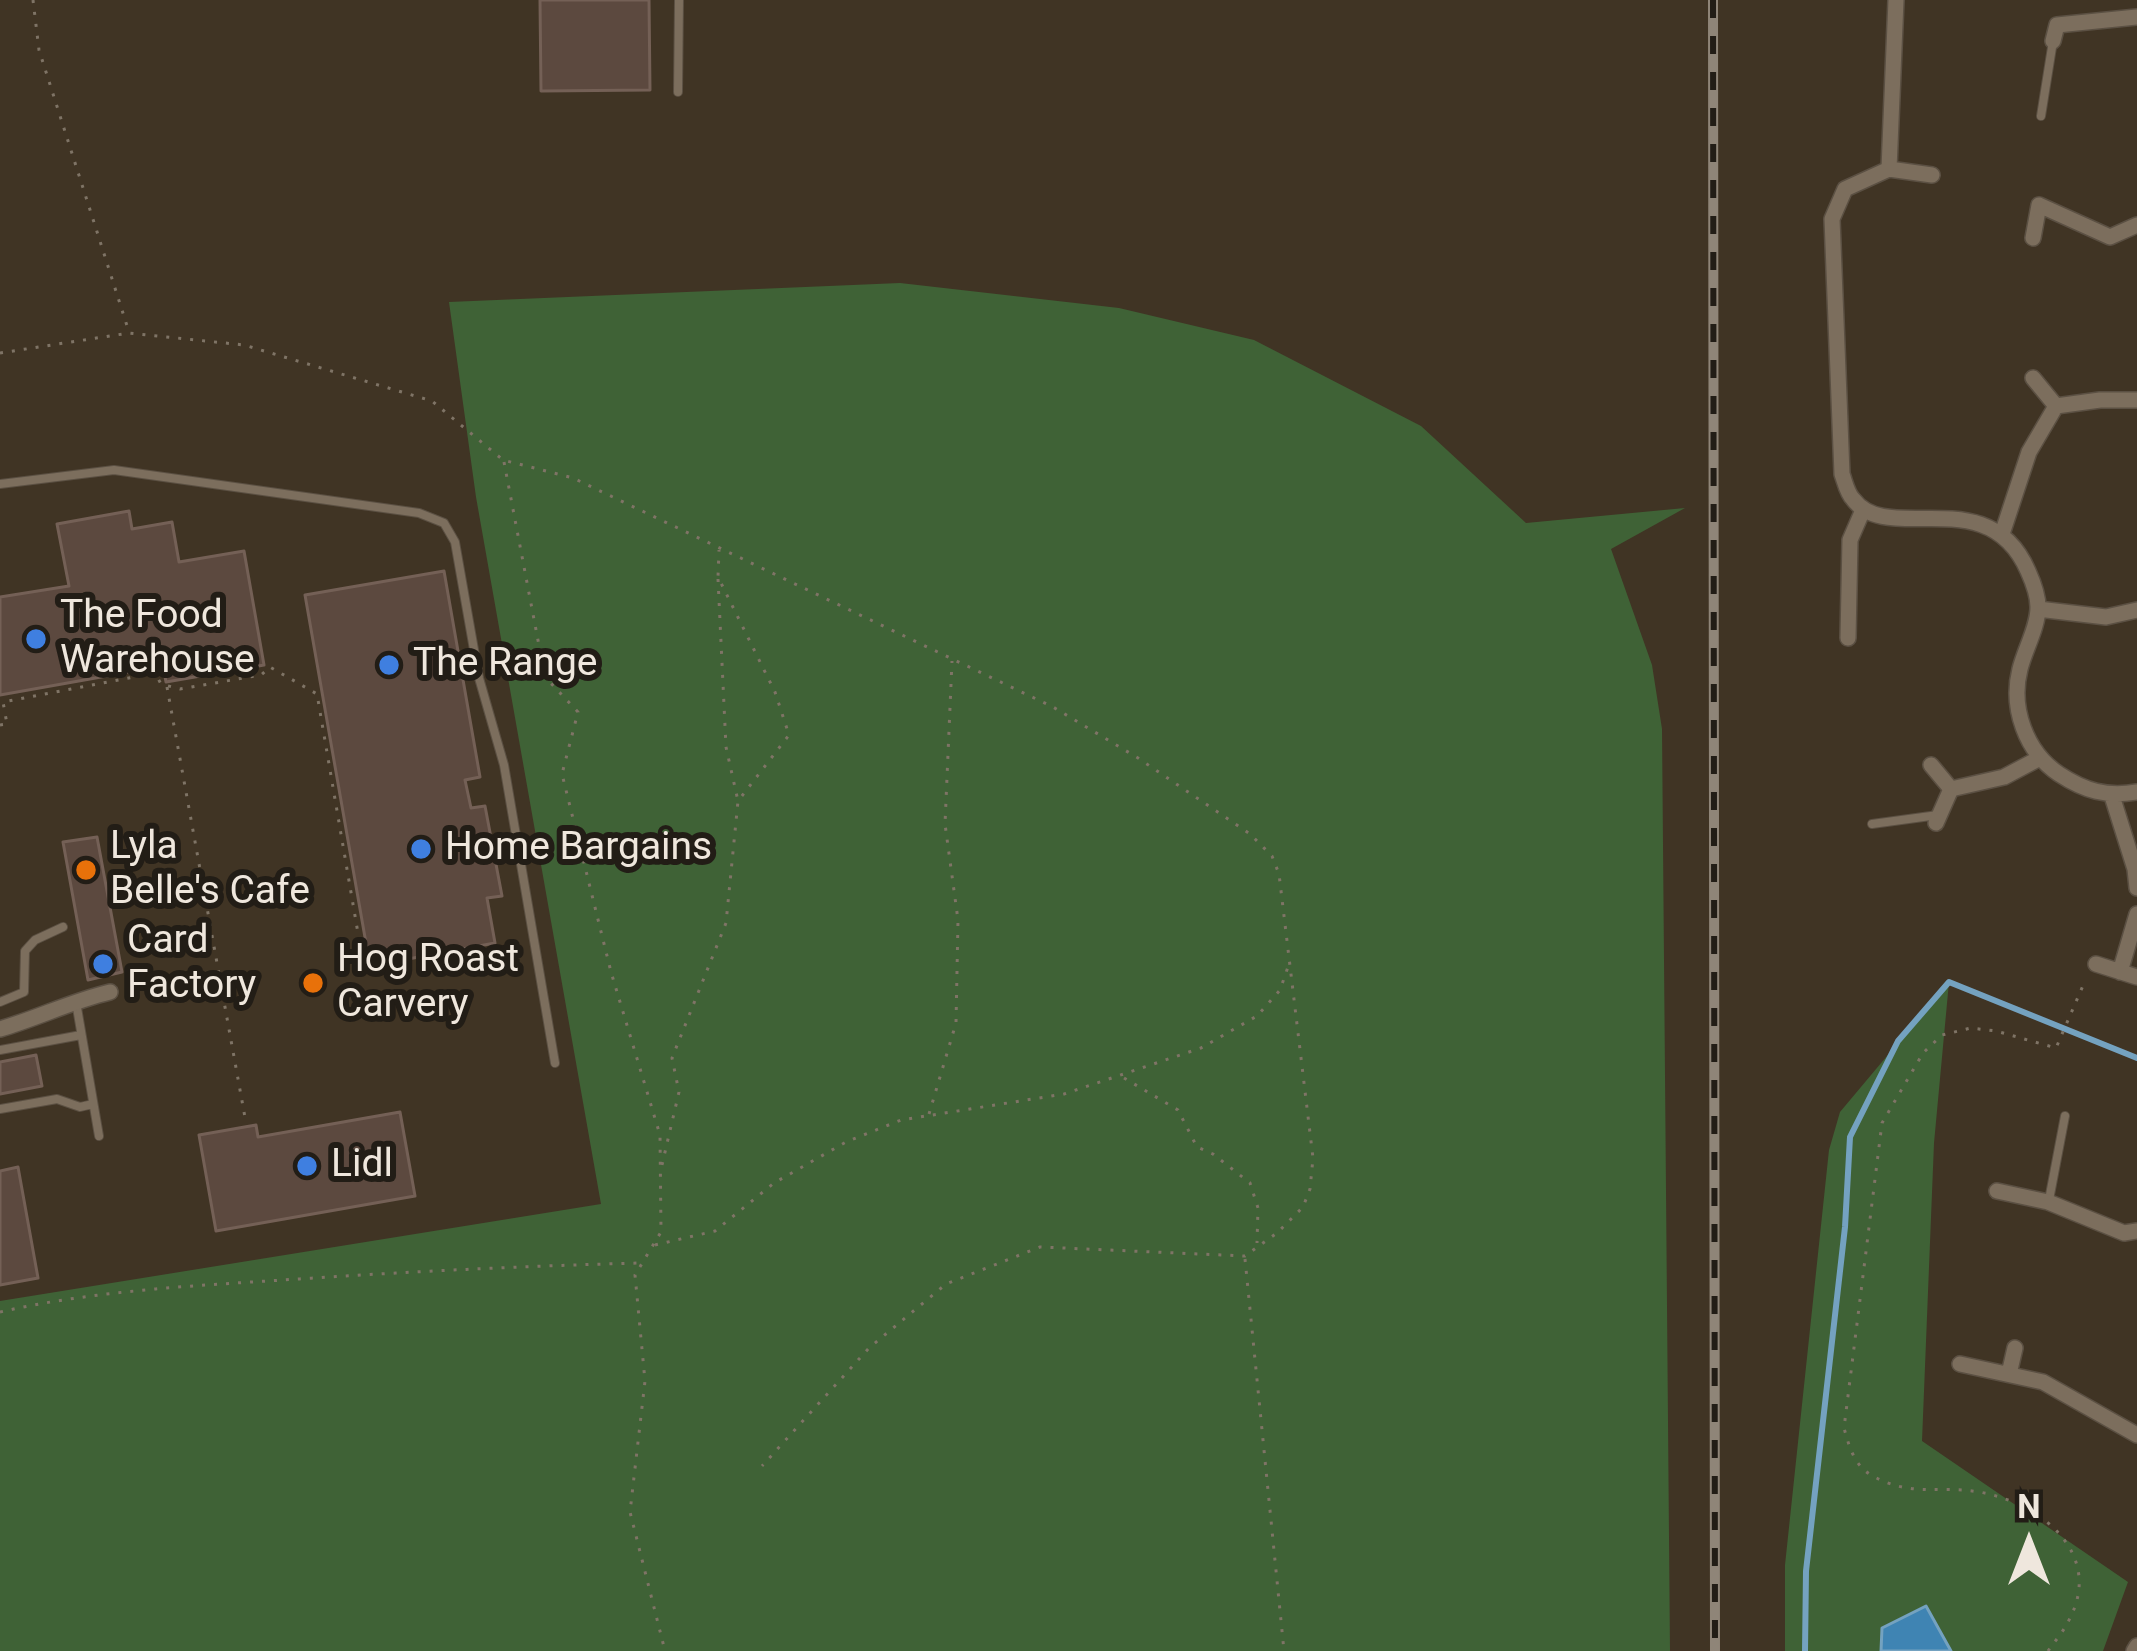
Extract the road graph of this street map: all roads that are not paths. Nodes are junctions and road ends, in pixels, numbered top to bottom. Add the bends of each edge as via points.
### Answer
1 (679, 0) edge
2 (1896, 0) edge
3 (2137, 17) edge
4 (2053, 41) joint
5 (679, 92) dead end
6 (2042, 116) dead end
7 (1888, 169) junction
8 (1932, 175) dead end
9 (2137, 225) edge
10 (2033, 238) dead end
11 (2033, 378) dead end
12 (2137, 400) edge
13 (2056, 406) junction
14 (0, 484) edge
15 (1863, 510) junction
16 (2002, 534) junction
17 (2038, 609) junction
18 (2137, 610) edge
19 (1848, 638) dead end
20 (2038, 759) junction
21 (1931, 765) dead end
22 (1951, 789) junction
23 (2137, 792) edge
24 (2112, 796) junction
25 (1937, 819) joint
26 (1871, 824) dead end
27 (2137, 888) edge
28 (2137, 914) edge
29 (63, 927) dead end
30 (2096, 964) road end
31 (2129, 974) edge
32 (110, 992) dead end
33 (75, 1000) junction
34 (0, 1002) edge
35 (0, 1029) edge
36 (81, 1035) junction
37 (0, 1050) edge
38 (555, 1063) dead end
39 (93, 1104) junction
40 (0, 1108) edge
41 (2065, 1116) dead end
42 (99, 1136) dead end
43 (1997, 1191) dead end
44 (2048, 1202) junction
45 (2137, 1231) edge
46 (2015, 1348) dead end
47 (1960, 1364) dead end
48 (2009, 1374) junction
49 (2137, 1435) edge

1 - 5 lane
2 - 7 street
3 - 4 street via 2057,25
4 - 6 lane
7 - 8 street
7 - 15 street via 1845,190 1832,219 1842,474
9 - 10 street via 2110,237 2039,205
11 - 13 street
12 - 13 street
13 - 16 street via 2029,452
14 - 38 lane via 114,470 444,523 455,542 504,765
15 - 16 street via 1976,523
15 - 19 street via 1850,540
16 - 17 street via 2030,575
17 - 18 street via 2106,617
17 - 20 street via 2018,690
20 - 22 street
20 - 24 street
21 - 22 street
22 - 25 street
23 - 24 street
24 - 27 street
25 - 26 lane
28 - 31 street
29 - 34 lane via 25,951 24,992
30 - 31 street
32 - 33 street
33 - 35 street
33 - 36 lane
36 - 37 lane
36 - 39 lane
39 - 40 lane via 57,1099
39 - 42 lane
41 - 44 lane
43 - 44 street
44 - 45 street
46 - 48 street
47 - 48 street
48 - 49 street via 2062,1391

